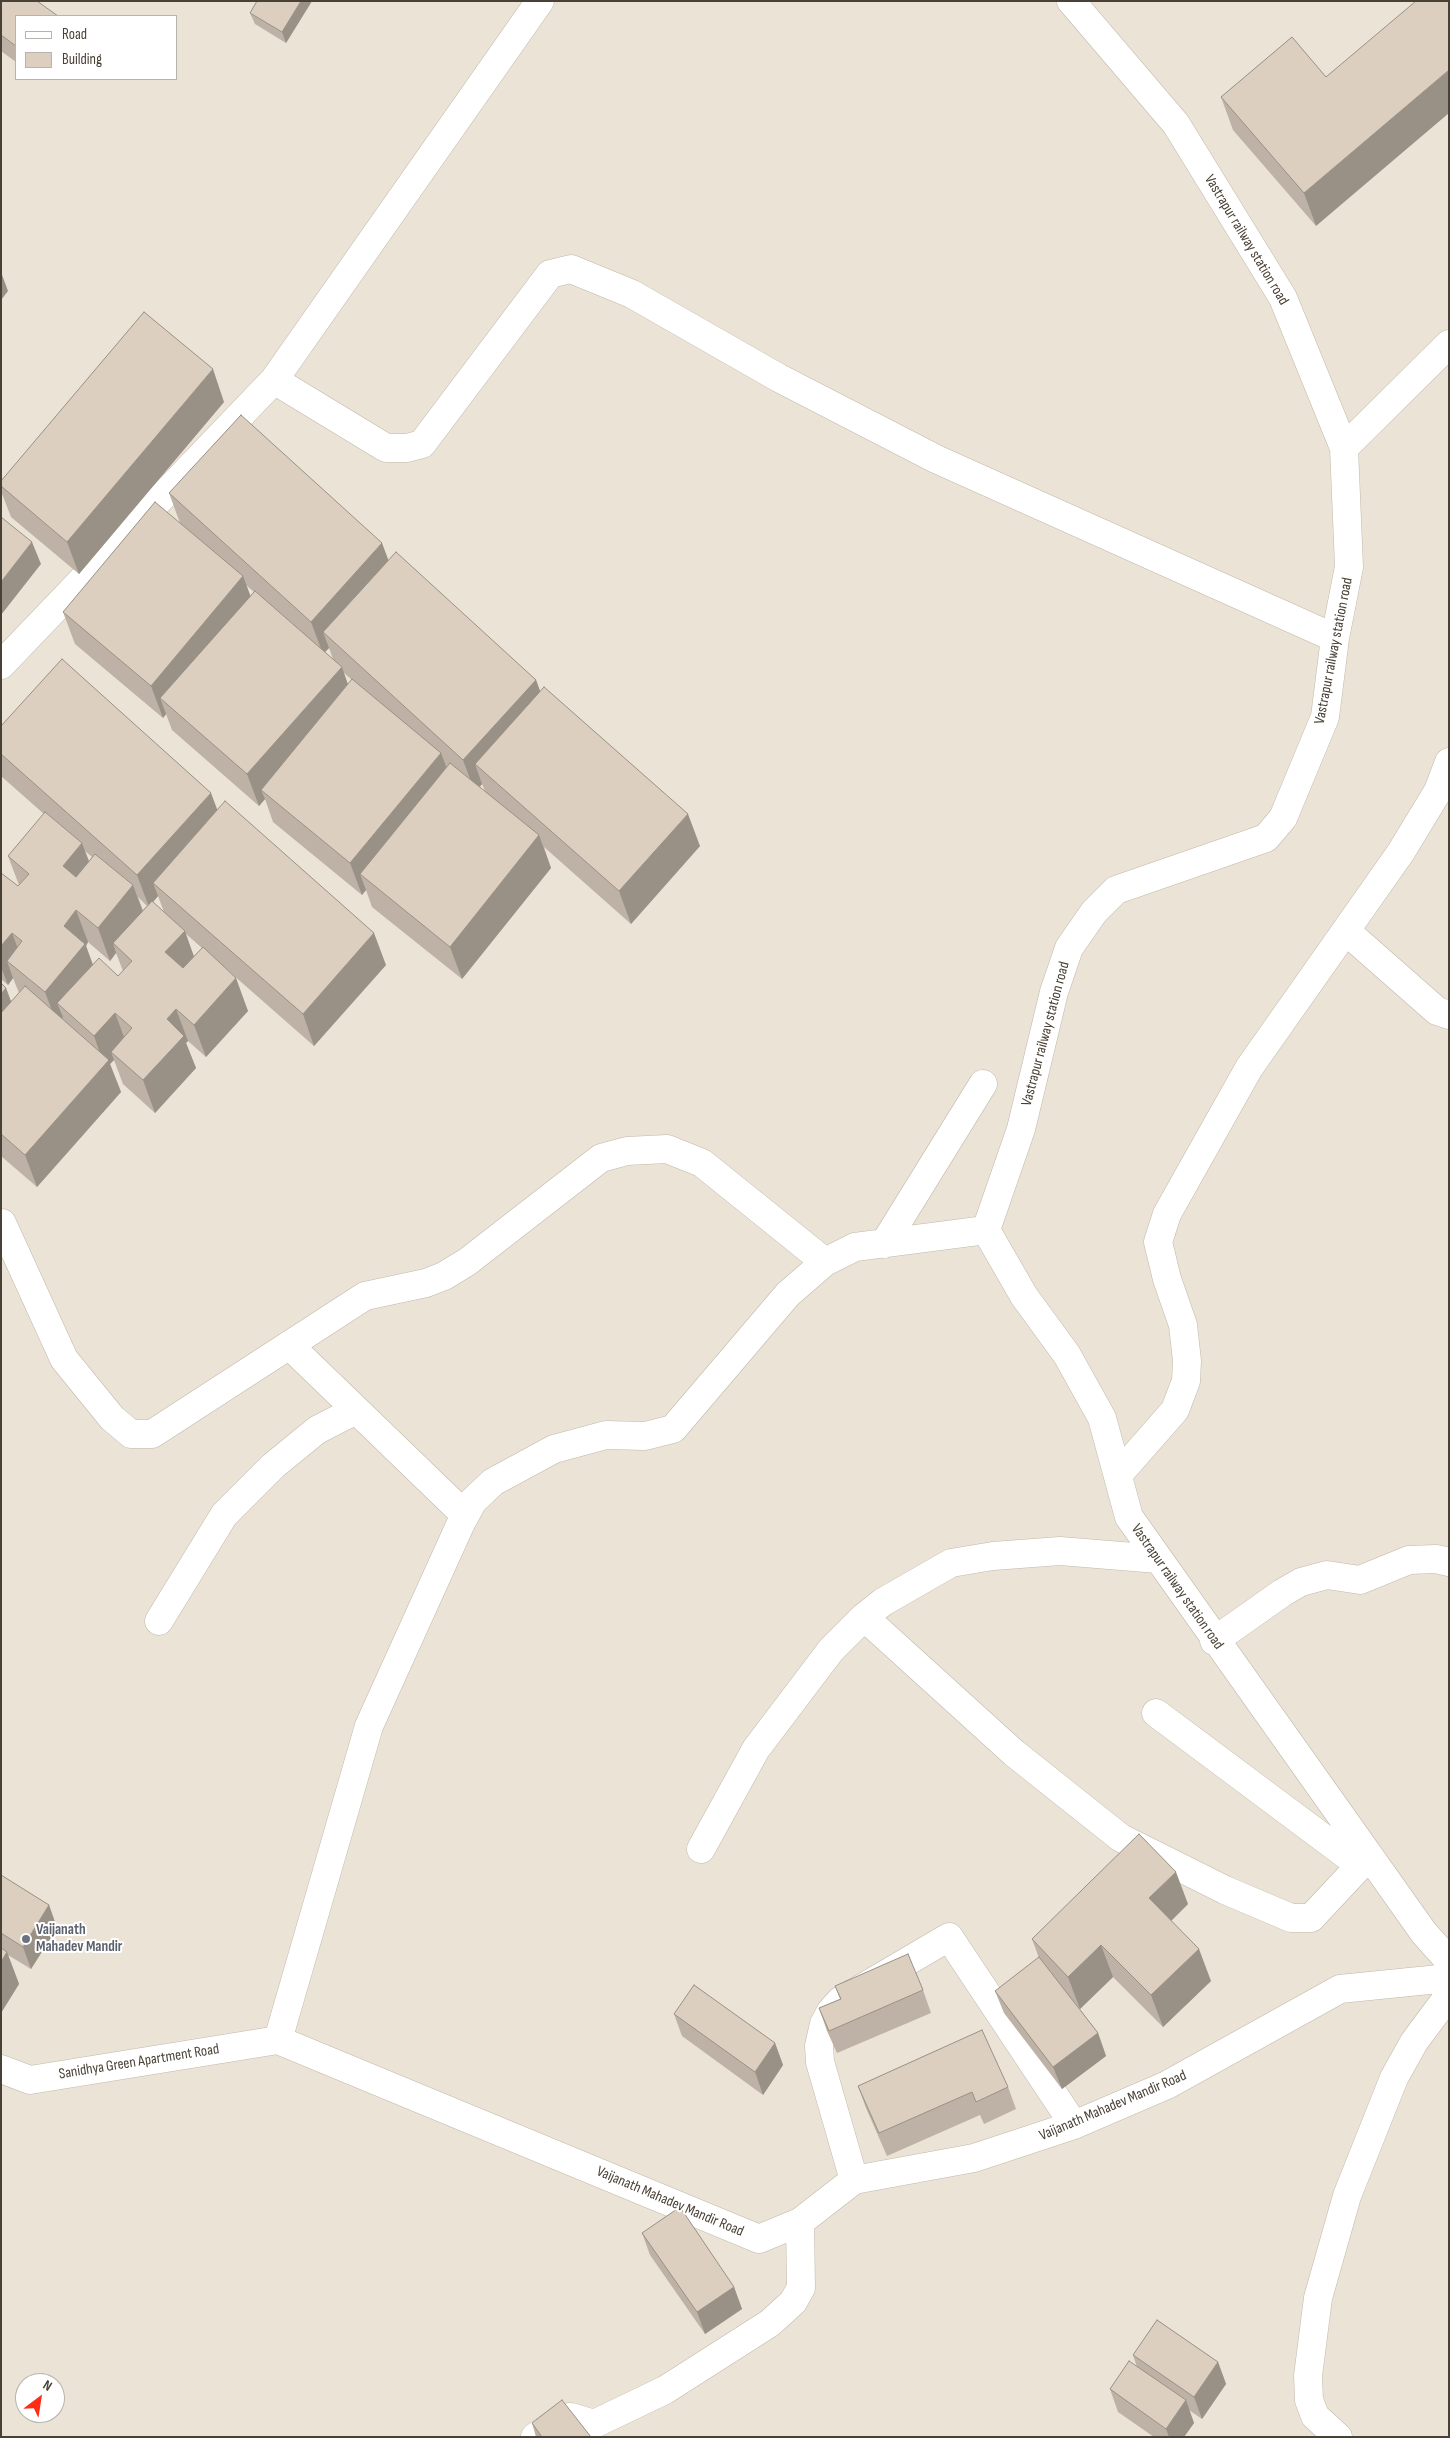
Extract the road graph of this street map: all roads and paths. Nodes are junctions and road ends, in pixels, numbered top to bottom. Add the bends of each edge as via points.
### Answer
1 (540, 1) edge
2 (1071, 1) edge
3 (1449, 344) edge
4 (274, 380) junction
5 (1344, 448) junction
6 (1335, 638) junction
7 (1, 665) edge
8 (1449, 762) edge
9 (1346, 931) junction
10 (1449, 1015) edge
11 (983, 1084) dead end
12 (2, 1223) edge
13 (986, 1230) junction
14 (884, 1244) junction
15 (825, 1262) junction
16 (289, 1345) junction
17 (356, 1410) junction
18 (1118, 1475) junction
19 (464, 1515) junction
20 (1158, 1559) junction
21 (1449, 1562) edge
22 (864, 1617) junction
23 (158, 1621) dead end
24 (1214, 1641) junction
25 (1156, 1713) dead end
26 (701, 1849) dead end
27 (1365, 1861) junction
28 (1449, 1961) edge
29 (1449, 1978) edge
30 (1449, 1995) edge
31 (278, 2040) junction
32 (1, 2069) edge
33 (1074, 2125) junction
34 (854, 2180) junction
35 (800, 2222) junction
36 (1312, 2426) edge
37 (535, 2437) edge
38 (1338, 2437) edge

1 - 4 street
2 - 5 street, Vastrapur railway station road via 1176,124 1284,298
3 - 5 street
4 - 6 street via 386,448 422,444 550,274 571,269 632,294 779,378 936,459
4 - 7 street
5 - 6 street, Vastrapur railway station road via 1349,567
6 - 13 street, Vastrapur railway station road via 1325,716 1283,818 1266,838 1116,890 1094,912 1069,948 1054,992 1021,1129
8 - 9 street via 1438,791 1401,852
9 - 10 street via 1437,1011
9 - 18 street via 1249,1068 1167,1214 1158,1242 1183,1325 1186,1381 1175,1410
11 - 14 street
12 - 16 street via 64,1360 112,1418 131,1434 152,1434
13 - 14 street
13 - 18 street, Vastrapur railway station road via 1024,1296 1067,1355 1102,1418
14 - 15 street via 856,1247
15 - 16 street via 702,1163 667,1149 627,1151 601,1158 467,1262 444,1276 365,1296
15 - 19 street via 788,1294 673,1429 645,1436 599,1437 554,1449 493,1482
16 - 17 street
17 - 19 street
17 - 23 street via 317,1430 273,1466 224,1515
18 - 20 street, Vastrapur railway station road via 1129,1518
19 - 31 street via 369,1726
20 - 22 street via 1060,1550 951,1563 883,1602
20 - 24 street, Vastrapur railway station road
21 - 24 street via 1409,1560 1360,1580 1327,1575 1301,1582
22 - 26 street via 831,1650 756,1749
22 - 27 street via 1014,1753 1121,1838 1225,1890 1291,1918 1312,1918
24 - 27 street, Vastrapur railway station road
25 - 27 street
27 - 28 street, Vastrapur railway station road
29 - 33 street, Vaijanath Mahadev Mandir Road via 1340,1989 1167,2085
30 - 36 street via 1414,2042 1394,2078 1347,2196 1318,2298 1308,2376
31 - 32 street, Sanidhya Green Apartment Road via 30,2080
31 - 35 street, Vaijanath Mahadev Mandir Road via 759,2239
33 - 34 street, Vaijanath Mahadev Mandir Road via 974,2158
33 - 34 street via 949,1937 840,2001 824,2024 819,2046 820,2062
34 - 35 street, Vaijanath Mahadev Mandir Road
35 - 37 street via 801,2288 793,2302 770,2323 665,2390 612,2416 594,2424 571,2417 562,2418
36 - 38 street

